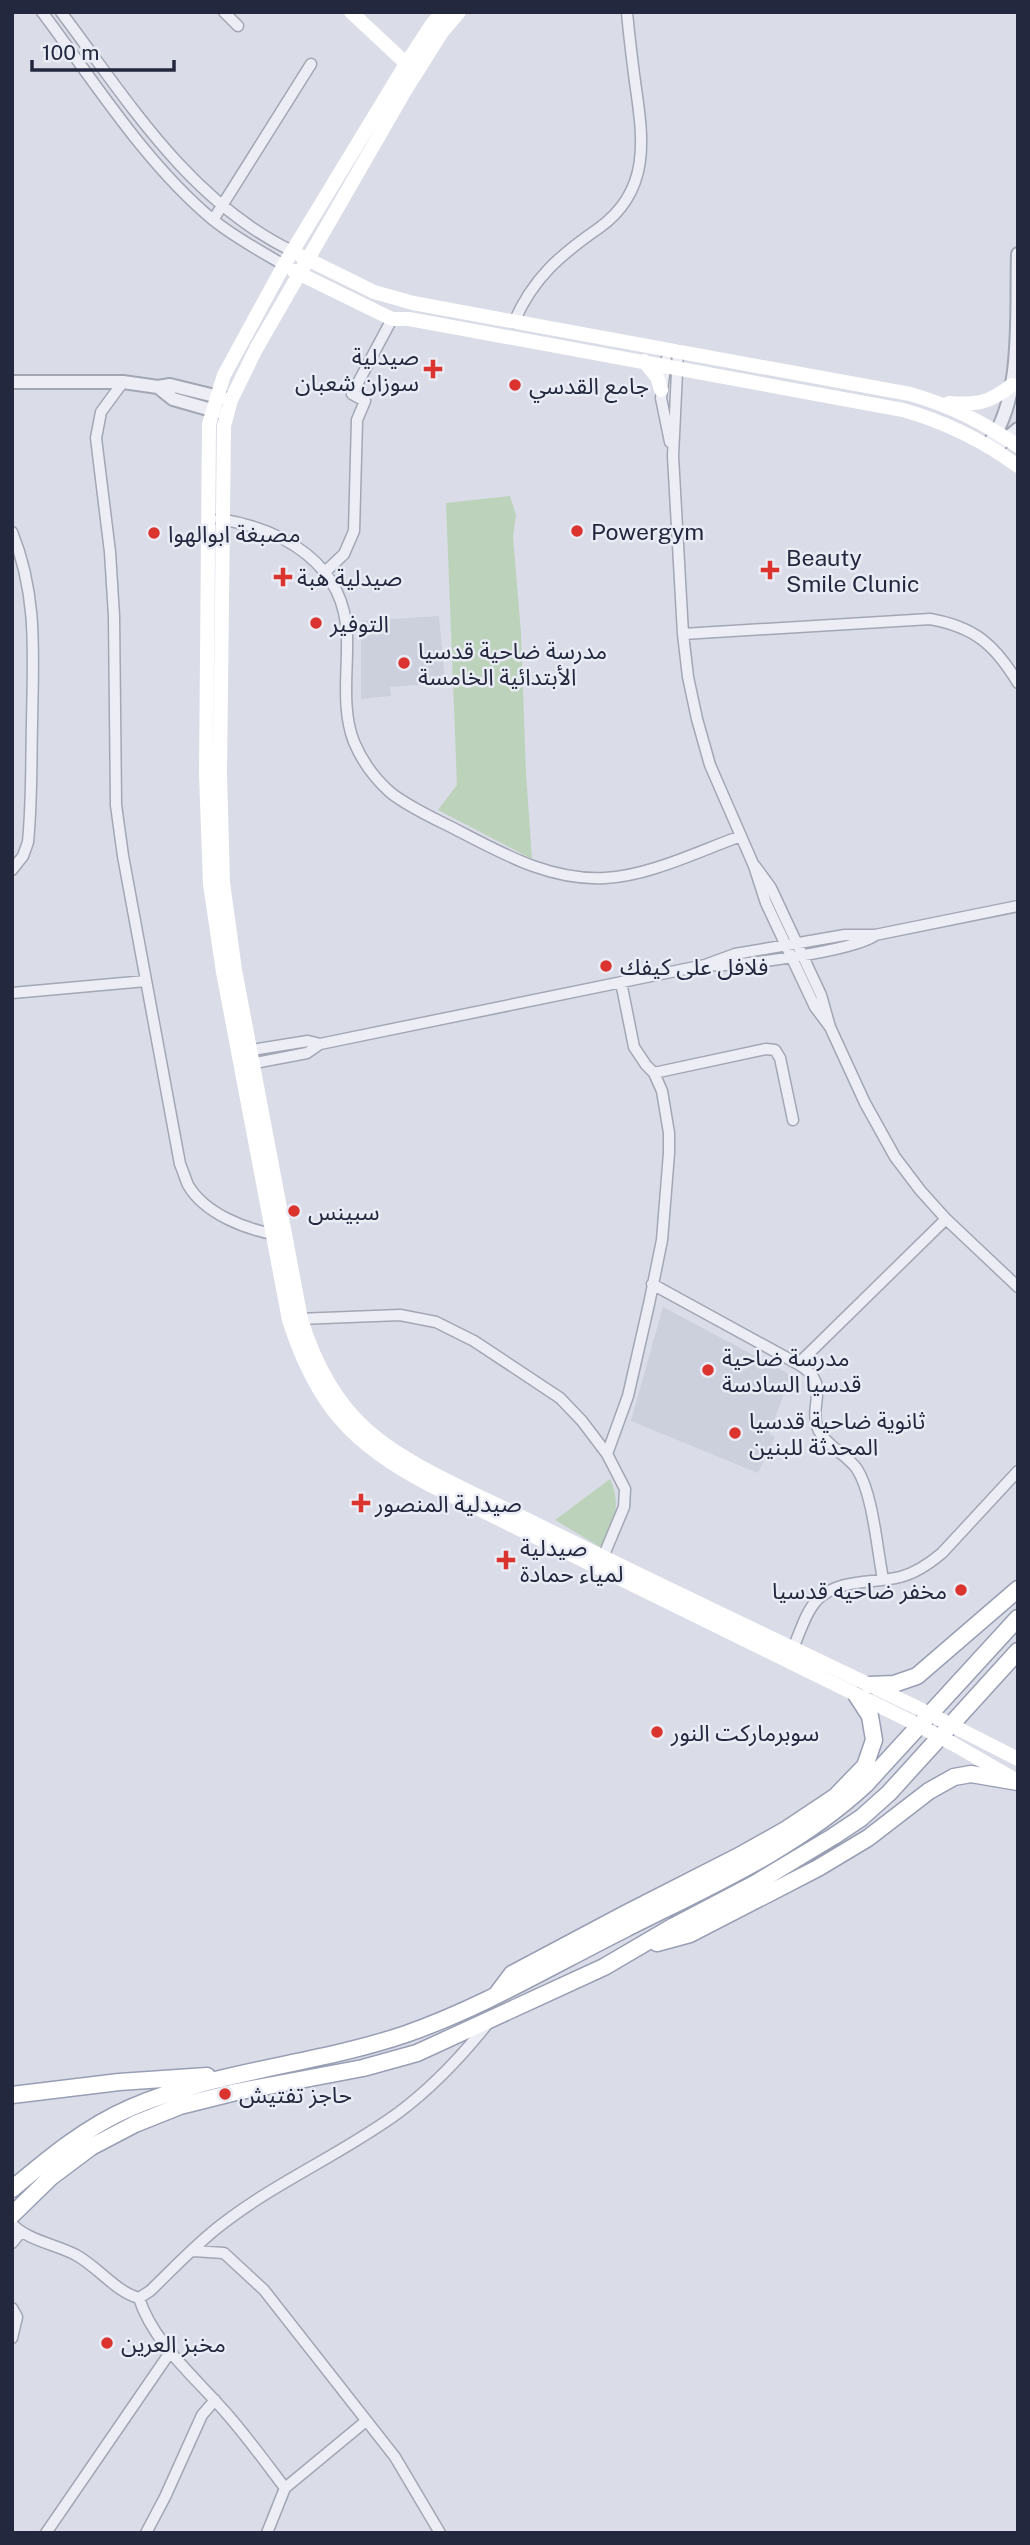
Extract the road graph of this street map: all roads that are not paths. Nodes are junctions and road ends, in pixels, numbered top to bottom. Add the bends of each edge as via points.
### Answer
1 (42, 12) edge
2 (61, 12) edge
3 (224, 12) edge
4 (351, 12) edge
5 (443, 12) edge
6 (459, 12) edge
7 (627, 12) edge
8 (239, 26) dead end
9 (311, 64) dead end
10 (411, 68) junction
11 (368, 139) junction
12 (222, 206) junction
13 (213, 220) junction
14 (292, 251) junction
15 (1018, 254) edge
16 (309, 260) junction
17 (284, 265) junction
18 (301, 274) junction
19 (392, 319) junction
20 (514, 322) junction
21 (535, 326) junction
22 (533, 341) junction
23 (673, 350) junction
24 (644, 361) junction
25 (671, 366) junction
26 (12, 382) edge
27 (123, 382) junction
28 (1015, 386) edge
29 (661, 390) junction
30 (937, 402) junction
31 (213, 404) junction
32 (229, 407) junction
33 (1010, 437) edge
34 (991, 447) junction
35 (673, 456) junction
36 (1018, 466) edge
37 (216, 519) junction
38 (12, 532) edge
39 (326, 571) junction
40 (683, 634) junction
41 (1018, 683) edge
42 (741, 835) junction
43 (12, 870) edge
44 (1018, 906) edge
45 (875, 935) junction
46 (791, 944) junction
47 (797, 956) junction
48 (705, 965) junction
49 (146, 981) junction
50 (621, 982) junction
51 (12, 993) edge
52 (245, 1058) junction
53 (654, 1073) junction
54 (793, 1120) dead end
55 (946, 1219) junction
56 (279, 1235) junction
57 (652, 1284) junction
58 (1018, 1287) edge
59 (295, 1320) junction
60 (798, 1364) junction
61 (607, 1454) junction
62 (1018, 1471) edge
63 (600, 1563) junction
64 (883, 1579) junction
65 (1018, 1590) edge
66 (1018, 1618) edge
67 (793, 1648) junction
68 (1018, 1651) edge
69 (863, 1690) junction
70 (1018, 1759) edge
71 (1018, 1782) edge
72 (641, 1946) junction
73 (494, 1997) junction
74 (491, 2020) junction
75 (234, 2074) junction
76 (12, 2095) edge
77 (12, 2189) edge
78 (16, 2210) edge
79 (12, 2224) edge
80 (21, 2232) junction
81 (12, 2244) edge
82 (193, 2251) junction
83 (139, 2298) junction
84 (12, 2308) edge
85 (12, 2338) edge
86 (171, 2351) junction
87 (215, 2400) junction
88 (366, 2421) junction
89 (285, 2488) junction
90 (46, 2533) edge
91 (146, 2533) edge
92 (267, 2533) edge
93 (439, 2533) edge

1 - 13 street via 141,144
2 - 12 street via 165,150
3 - 8 street
4 - 10 main road
5 - 10 main road via 432,24
6 - 10 main road
7 - 20 street via 643,142 635,180 615,213 563,254 532,287
9 - 12 street
10 - 11 main road
11 - 14 main road
11 - 16 main road
12 - 13 street
12 - 14 street
13 - 17 street
14 - 16 main road
14 - 17 main road
15 - 28 street
16 - 18 main road
16 - 20 main road via 394,298
17 - 18 main road
17 - 31 main road via 234,354
18 - 19 main road
18 - 32 main road via 256,349
19 - 22 main road
19 - 39 street via 352,394 365,401 357,420 354,531 344,554
20 - 21 main road
21 - 22 main road
21 - 23 main road
22 - 24 main road
23 - 25 street
23 - 30 main road
24 - 25 main road
24 - 29 main road
25 - 29 street
25 - 34 main road via 903,410 951,426
25 - 35 street
26 - 27 street
27 - 31 street via 176,386
27 - 49 street via 101,412 96,438 113,595 116,805
28 - 30 main road via 976,404
28 - 33 street via 1006,414
29 - 35 street
30 - 33 main road
31 - 32 street
31 - 37 main road via 208,438
32 - 37 main road
33 - 34 street
34 - 36 main road
35 - 40 street
37 - 39 street via 278,538
37 - 52 main road via 207,840 216,928
38 - 43 street via 31,595 34,645 28,842
39 - 42 street via 346,621 347,706 354,740 376,778 410,806 528,866 580,878 633,874
40 - 41 street via 930,619 980,637
40 - 42 street via 688,677 710,765
42 - 46 street via 762,894
44 - 45 street
45 - 46 street
45 - 47 street via 855,945
46 - 47 street
46 - 48 street via 727,956
47 - 48 street
47 - 55 street via 815,1007 830,1027 880,1132
48 - 50 street
49 - 51 street
49 - 56 street via 180,1164 188,1185 219,1214
50 - 52 street via 320,1044 307,1053
50 - 53 street via 634,1047
52 - 56 main road
53 - 54 street via 775,1050
53 - 57 street via 667,1114 669,1153 662,1240
55 - 58 street
55 - 60 street
56 - 59 main road
57 - 60 street
57 - 61 street via 628,1396
59 - 61 street via 400,1315 448,1326 560,1398
59 - 63 main road via 302,1356 318,1390 345,1426 376,1453
60 - 64 street via 816,1382 818,1429 855,1466 864,1483
61 - 63 street via 626,1499
62 - 64 street via 929,1564
63 - 67 main road
63 - 69 main road
64 - 67 street via 827,1592 808,1613
65 - 69 main road via 928,1670 906,1681
66 - 73 main road via 841,1807 792,1842 693,1898
67 - 69 main road
68 - 72 main road via 861,1818 786,1866
69 - 70 main road, bridge via 916,1707
69 - 71 main road, bridge
69 - 73 main road via 873,1740 865,1766 835,1797 739,1856 512,1975
71 - 72 main road via 971,1774 954,1777 818,1868 690,1934
72 - 74 main road
73 - 75 main road via 359,2049
74 - 78 main road via 417,2053 180,2106 135,2124 91,2147
74 - 82 street via 465,2053 397,2113 236,2214
75 - 76 main road
75 - 77 main road via 129,2108 83,2133
79 - 80 street
80 - 81 street
80 - 83 street via 78,2256 126,2294
82 - 83 street
82 - 88 street via 224,2253 264,2290
83 - 86 street via 145,2317
84 - 85 street via 18,2318
86 - 87 street
86 - 90 street
87 - 89 street
87 - 91 street via 202,2415
88 - 89 street
88 - 93 street via 395,2457
89 - 92 street

